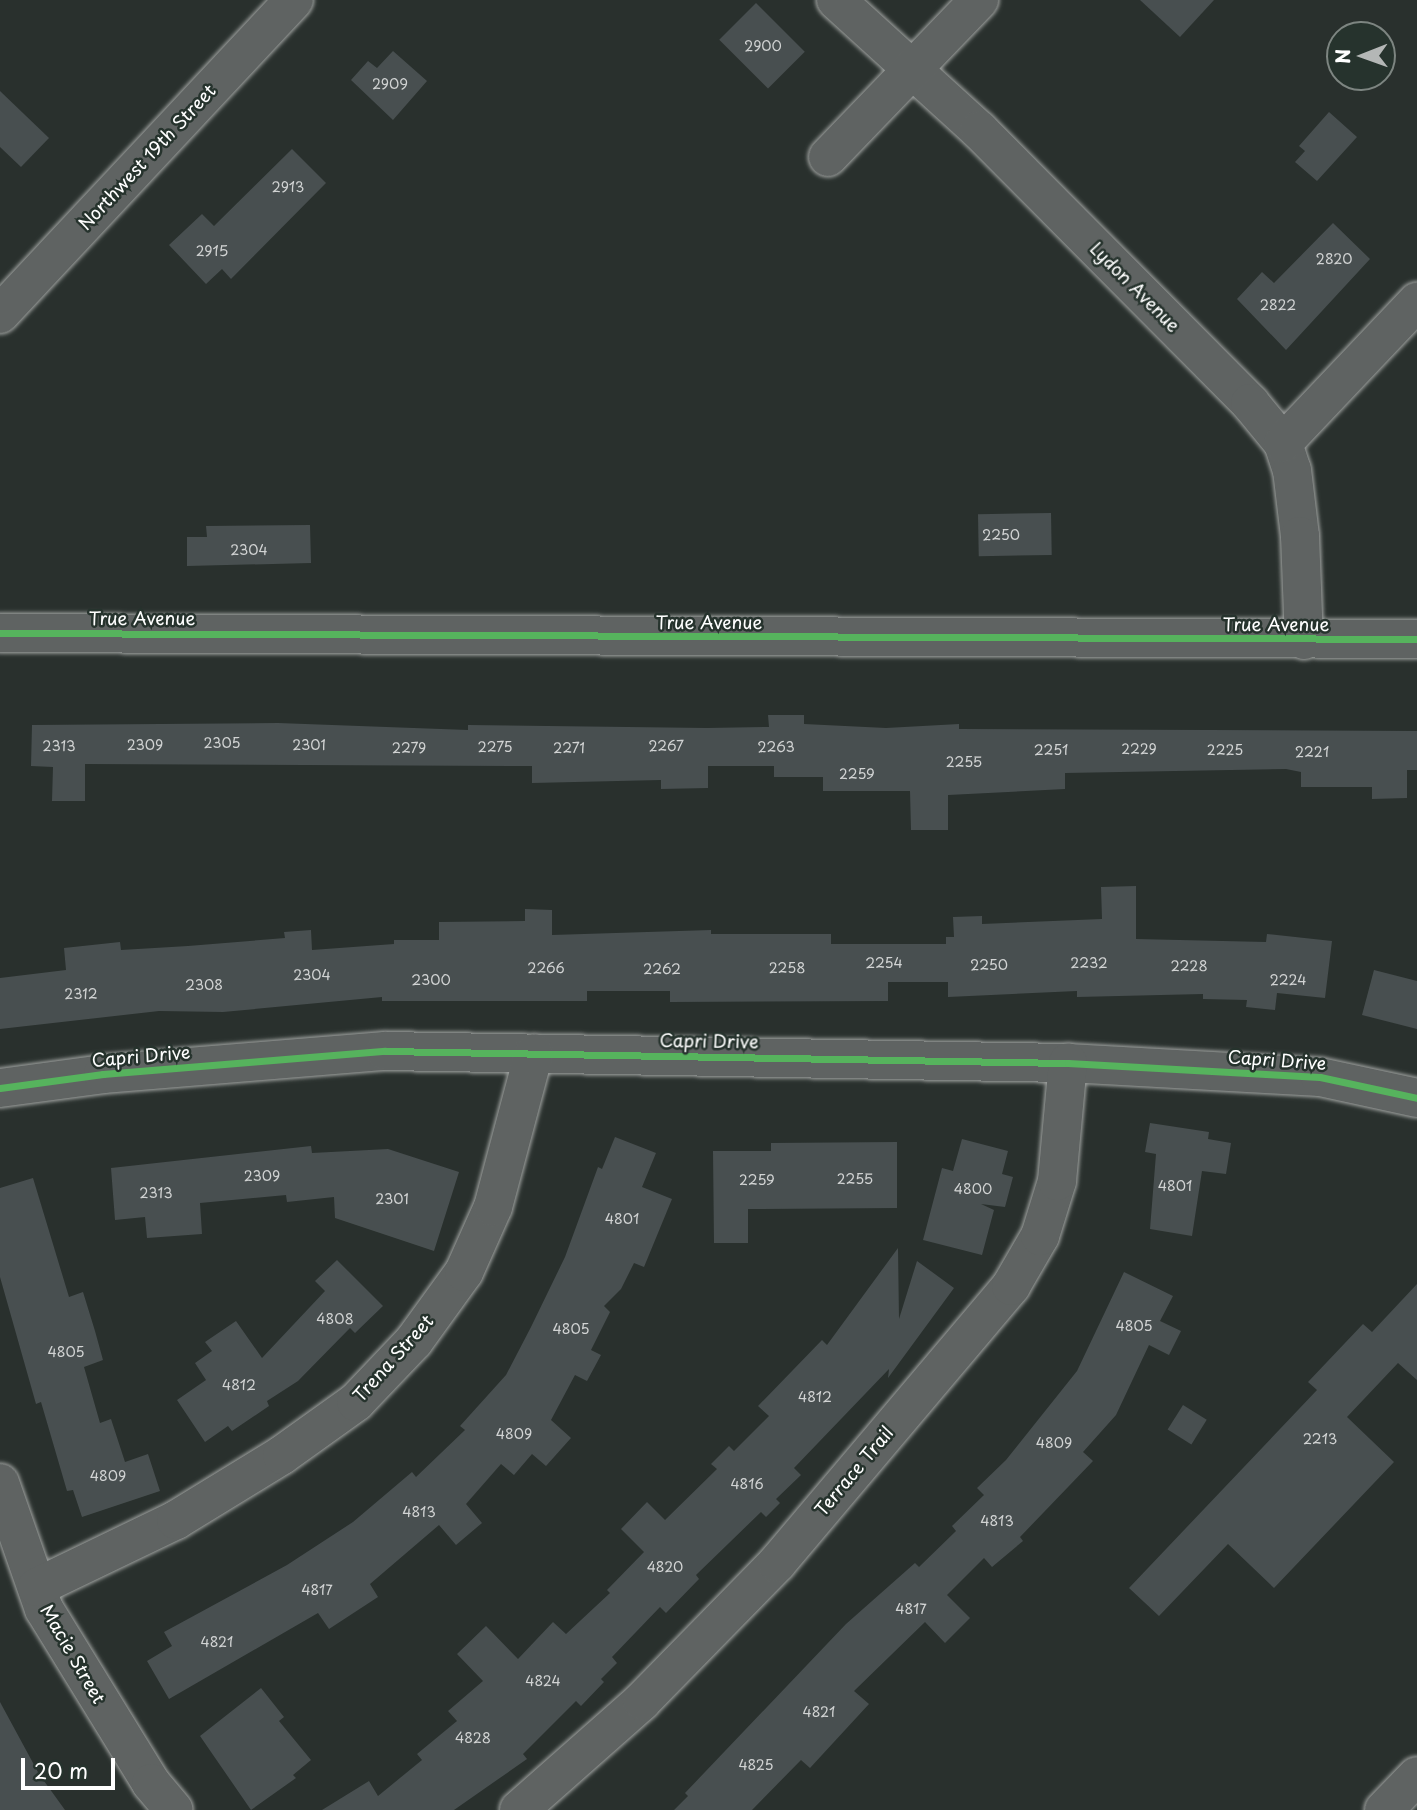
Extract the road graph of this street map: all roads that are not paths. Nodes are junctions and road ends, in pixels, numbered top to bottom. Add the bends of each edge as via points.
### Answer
1 (294, 0) edge
2 (836, 0) edge
3 (979, 0) edge
4 (912, 69) junction
5 (828, 157) dead end
6 (1417, 302) edge
7 (0, 314) edge
8 (1283, 443) junction
9 (0, 633) edge
10 (1417, 639) edge
11 (1304, 640) junction
12 (534, 1053) junction
13 (1068, 1063) junction
14 (0, 1088) edge
15 (1417, 1098) edge
16 (0, 1483) edge
17 (37, 1587) junction
18 (1417, 1776) edge
19 (174, 1810) edge
20 (519, 1810) edge
21 (1384, 1810) edge

1 - 7 street, Northwest 19th Street
2 - 4 street, Lydon Avenue
3 - 4 street
4 - 5 street
4 - 8 street, Lydon Avenue via 1250,403
6 - 8 street
8 - 11 street, Lydon Avenue via 1292,470 1300,536
9 - 11 street, True Avenue
10 - 11 street, True Avenue
12 - 13 street, Capri Drive
12 - 14 street, Capri Drive via 385,1051 103,1074
12 - 17 street, Trena Street via 493,1207 464,1272 414,1341 356,1402 282,1455 176,1520
13 - 15 street, Capri Drive via 1320,1077
13 - 20 street, Terrace Trail via 1057,1181 1040,1236 1011,1286 777,1563 642,1701
16 - 17 street, Macie Street
17 - 19 street, Macie Street via 44,1609 151,1783
18 - 21 street

